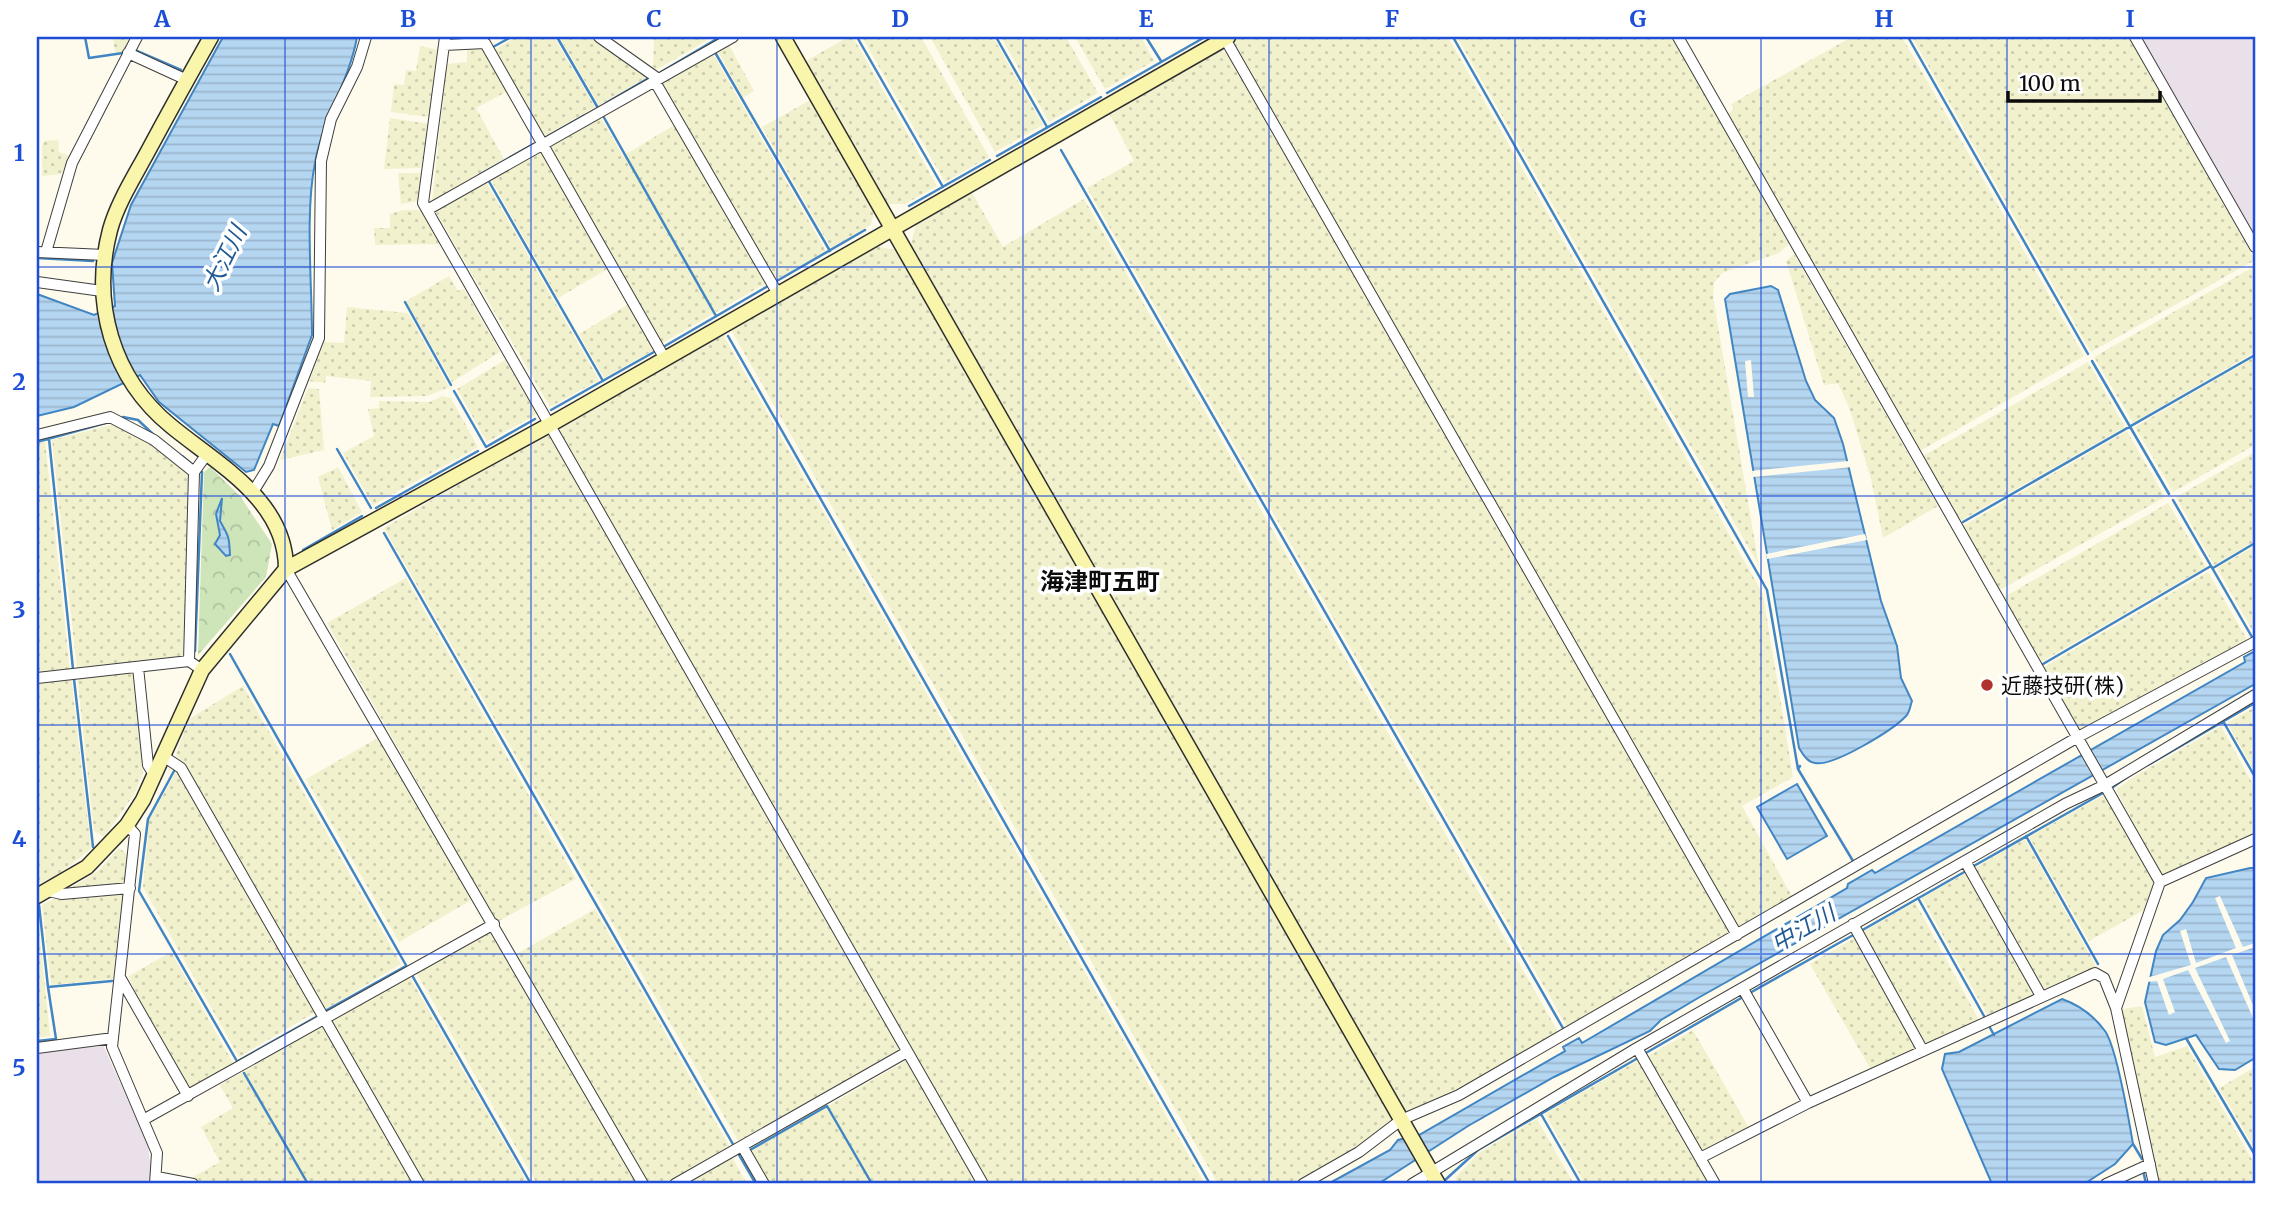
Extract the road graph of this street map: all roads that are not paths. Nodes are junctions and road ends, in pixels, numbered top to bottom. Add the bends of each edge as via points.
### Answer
1 (137, 37) edge
2 (211, 37) edge
3 (366, 37) edge
4 (599, 37) edge
5 (733, 37) edge
6 (783, 37) edge
7 (1225, 37) edge
8 (1678, 37) edge
9 (2135, 37) edge
10 (445, 41) edge
11 (128, 53) junction
12 (656, 79) junction
13 (187, 80) junction
14 (543, 144) junction
15 (426, 210) junction
16 (892, 229) junction
17 (2255, 247) edge
18 (41, 252) edge
19 (105, 255) junction
20 (37, 282) edge
21 (778, 294) junction
22 (102, 296) junction
23 (665, 359) junction
24 (551, 424) junction
25 (37, 435) edge
26 (207, 454) junction
27 (194, 472) junction
28 (253, 492) junction
29 (286, 569) junction
30 (2255, 642) edge
31 (189, 661) junction
32 (138, 667) junction
33 (202, 670) junction
34 (37, 678) edge
35 (2255, 695) edge
36 (2080, 741) junction
37 (163, 756) junction
38 (155, 776) junction
39 (2104, 783) junction
40 (127, 825) junction
41 (2255, 839) edge
42 (1965, 861) junction
43 (2160, 882) junction
44 (130, 888) junction
45 (43, 894) edge
46 (494, 924) junction
47 (1853, 925) junction
48 (1737, 935) junction
49 (121, 979) junction
50 (1743, 989) junction
51 (2041, 996) junction
52 (2116, 1009) junction
53 (325, 1020) junction
54 (113, 1038) junction
55 (37, 1048) edge
56 (1637, 1048) junction
57 (1923, 1051) junction
58 (907, 1052) junction
59 (188, 1096) junction
60 (1808, 1103) junction
61 (143, 1120) junction
62 (1403, 1124) junction
63 (742, 1146) junction
64 (1700, 1158) junction
65 (2150, 1164) junction
66 (1435, 1179) edge
67 (156, 1180) edge
68 (193, 1184) edge
69 (419, 1184) edge
70 (643, 1184) edge
71 (676, 1184) edge
72 (764, 1184) edge
73 (983, 1184) edge
74 (1303, 1184) edge
75 (1412, 1184) edge
76 (1715, 1184) edge
77 (2106, 1184) edge
78 (2154, 1184) edge

1 - 11 street
2 - 13 street
3 - 28 street via 331,119 321,161 319,338 270,466
4 - 12 street
5 - 12 street
6 - 16 street
7 - 16 street
7 - 48 street
8 - 36 street
9 - 17 street
10 - 14 street via 485,43
10 - 15 street via 423,203
11 - 13 street
11 - 18 street via 72,163
12 - 14 street
12 - 21 street
13 - 19 street via 121,203
14 - 15 street
14 - 23 street
15 - 24 street
16 - 21 street
16 - 62 street
18 - 19 street
19 - 22 street
20 - 22 street
21 - 23 street
22 - 26 street via 116,356 127,378 147,403
23 - 24 street
24 - 29 street
24 - 58 street
25 - 27 street via 110,417 153,440
26 - 27 street
26 - 28 street
27 - 31 street
28 - 29 street via 282,540
29 - 33 street
29 - 46 street
30 - 36 street
31 - 32 street
31 - 33 street
32 - 34 street
32 - 38 street via 148,765
33 - 37 street
35 - 39 street
36 - 39 street
36 - 48 street
37 - 38 street
37 - 53 street via 181,768
38 - 40 street
39 - 42 street
39 - 43 street
40 - 44 street via 135,834
40 - 45 street via 87,867
41 - 43 street
42 - 47 street
42 - 51 street
43 - 52 street
44 - 45 street
44 - 49 street
46 - 53 street
46 - 70 street
47 - 50 street
47 - 57 street
48 - 62 street
49 - 54 street
49 - 59 street
50 - 56 street
50 - 60 street
51 - 52 street via 2095,973 2104,978
51 - 57 street
52 - 65 street
53 - 59 street
53 - 69 street
54 - 55 street
54 - 61 street via 112,1047
56 - 64 street
56 - 66 street
57 - 60 street
58 - 63 street
58 - 73 street
59 - 61 street
60 - 64 street
61 - 67 street via 157,1153
62 - 66 street
62 - 74 street
63 - 71 street
63 - 72 street
64 - 76 street
65 - 77 street
65 - 78 street
66 - 75 street
67 - 68 street

